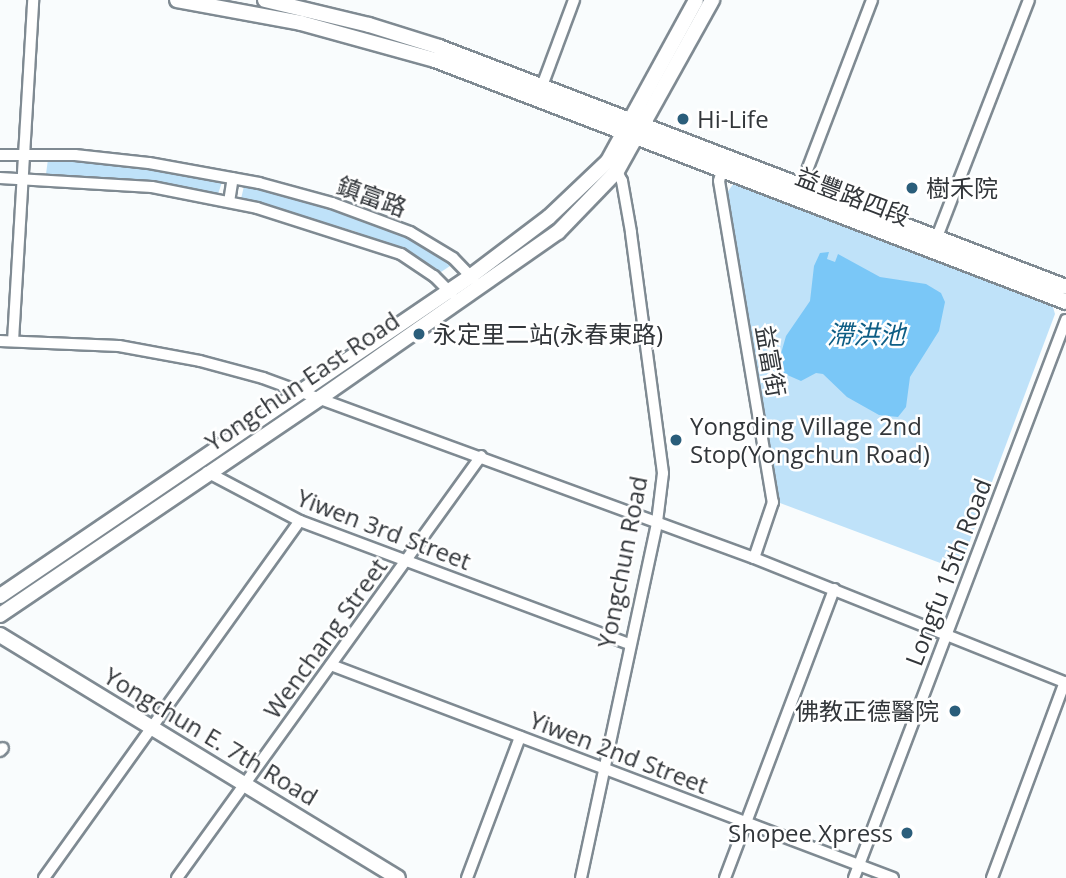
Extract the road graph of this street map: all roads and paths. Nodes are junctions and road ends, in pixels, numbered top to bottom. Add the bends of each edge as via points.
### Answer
1 (33, 0) edge
2 (177, 0) edge
3 (265, 0) edge
4 (574, 0) edge
5 (696, 0) edge
6 (712, 0) edge
7 (872, 0) edge
8 (1029, 0) edge
9 (542, 86) junction
10 (634, 129) junction
11 (23, 154) junction
12 (0, 155) edge
13 (612, 166) junction
14 (723, 170) junction
15 (0, 178) edge
16 (22, 178) junction
17 (233, 178) junction
18 (801, 186) junction
19 (229, 202) junction
20 (937, 237) junction
21 (476, 281) junction
22 (1066, 287) edge
23 (449, 290) junction
24 (460, 301) junction
25 (1066, 302) edge
26 (1066, 320) edge
27 (0, 341) edge
28 (13, 341) junction
29 (302, 392) junction
30 (320, 398) junction
31 (481, 456) junction
32 (207, 472) junction
33 (300, 521) junction
34 (657, 522) junction
35 (754, 558) junction
36 (407, 561) junction
37 (834, 589) junction
38 (0, 596) edge
39 (0, 615) edge
40 (948, 633) junction
41 (0, 635) edge
42 (629, 644) junction
43 (331, 665) junction
44 (1065, 682) edge
45 (153, 727) junction
46 (520, 737) junction
47 (604, 767) junction
48 (246, 783) junction
49 (746, 823) junction
50 (859, 864) junction
51 (44, 878) edge
52 (177, 878) edge
53 (398, 878) edge
54 (467, 878) edge
55 (581, 878) edge
56 (725, 878) edge
57 (854, 878) edge
58 (893, 878) edge
59 (992, 878) edge

1 - 11 street
2 - 10 street via 256,13 393,47
3 - 9 street via 369,25
4 - 9 street
5 - 10 street
6 - 10 street
7 - 18 street
8 - 20 street
9 - 10 street
10 - 13 street
10 - 14 street, 益豐路四段
10 - 18 street
11 - 12 street, 鎮富路
11 - 16 street
11 - 17 street, 鎮富路 via 149,163
13 - 21 street, Yongchun East Road via 558,232
13 - 34 street, Yongchun Road via 631,232 663,459
14 - 25 street, 益豐路四段
14 - 35 street, 益富街 via 719,181 773,502
15 - 16 street, 鎮富路
16 - 19 street, 鎮富路 via 152,187
16 - 28 street
17 - 19 street
17 - 21 street, 鎮富路 via 332,203 410,232 453,258
18 - 20 street
19 - 23 street, 鎮富路 via 401,254
20 - 22 street
21 - 23 street, Yongchun East Road
21 - 24 street, Yongchun East Road
23 - 24 street, 鎮富路
23 - 29 street, Yongchun East Road
24 - 30 street, Yongchun East Road
26 - 40 street, Longfu 15th Road
27 - 28 street
28 - 29 street via 119,346 200,361
29 - 30 street
29 - 38 street, Yongchun East Road
30 - 31 street
30 - 32 street, Yongchun East Road
31 - 34 street
31 - 36 street, Wenchang Street
32 - 33 street, Yiwen 3rd Street
32 - 39 street, Yongchun East Road
33 - 36 street, Yiwen 3rd Street
33 - 45 street
34 - 35 street
34 - 42 street, Yongchun Road
35 - 37 street
36 - 42 street, Yiwen 3rd Street
36 - 43 street, Wenchang Street
37 - 40 street
37 - 49 street
40 - 44 street
40 - 50 street, Longfu 15th Road
41 - 45 street, Yongchun E. 7th Road
42 - 47 street, Yongchun Road
43 - 46 street, Yiwen 2nd Street
43 - 48 street, Wenchang Street
44 - 59 street
45 - 48 street, Yongchun E. 7th Road
45 - 51 street
46 - 47 street, Yiwen 2nd Street
46 - 54 street
47 - 49 street, Yiwen 2nd Street
47 - 55 street, Yongchun Road
48 - 52 street, Wenchang Street
48 - 53 street, Yongchun E. 7th Road
49 - 50 street, Yiwen 2nd Street
49 - 56 street
50 - 57 street, Longfu 15th Road
50 - 58 street, Yiwen 2nd Street

